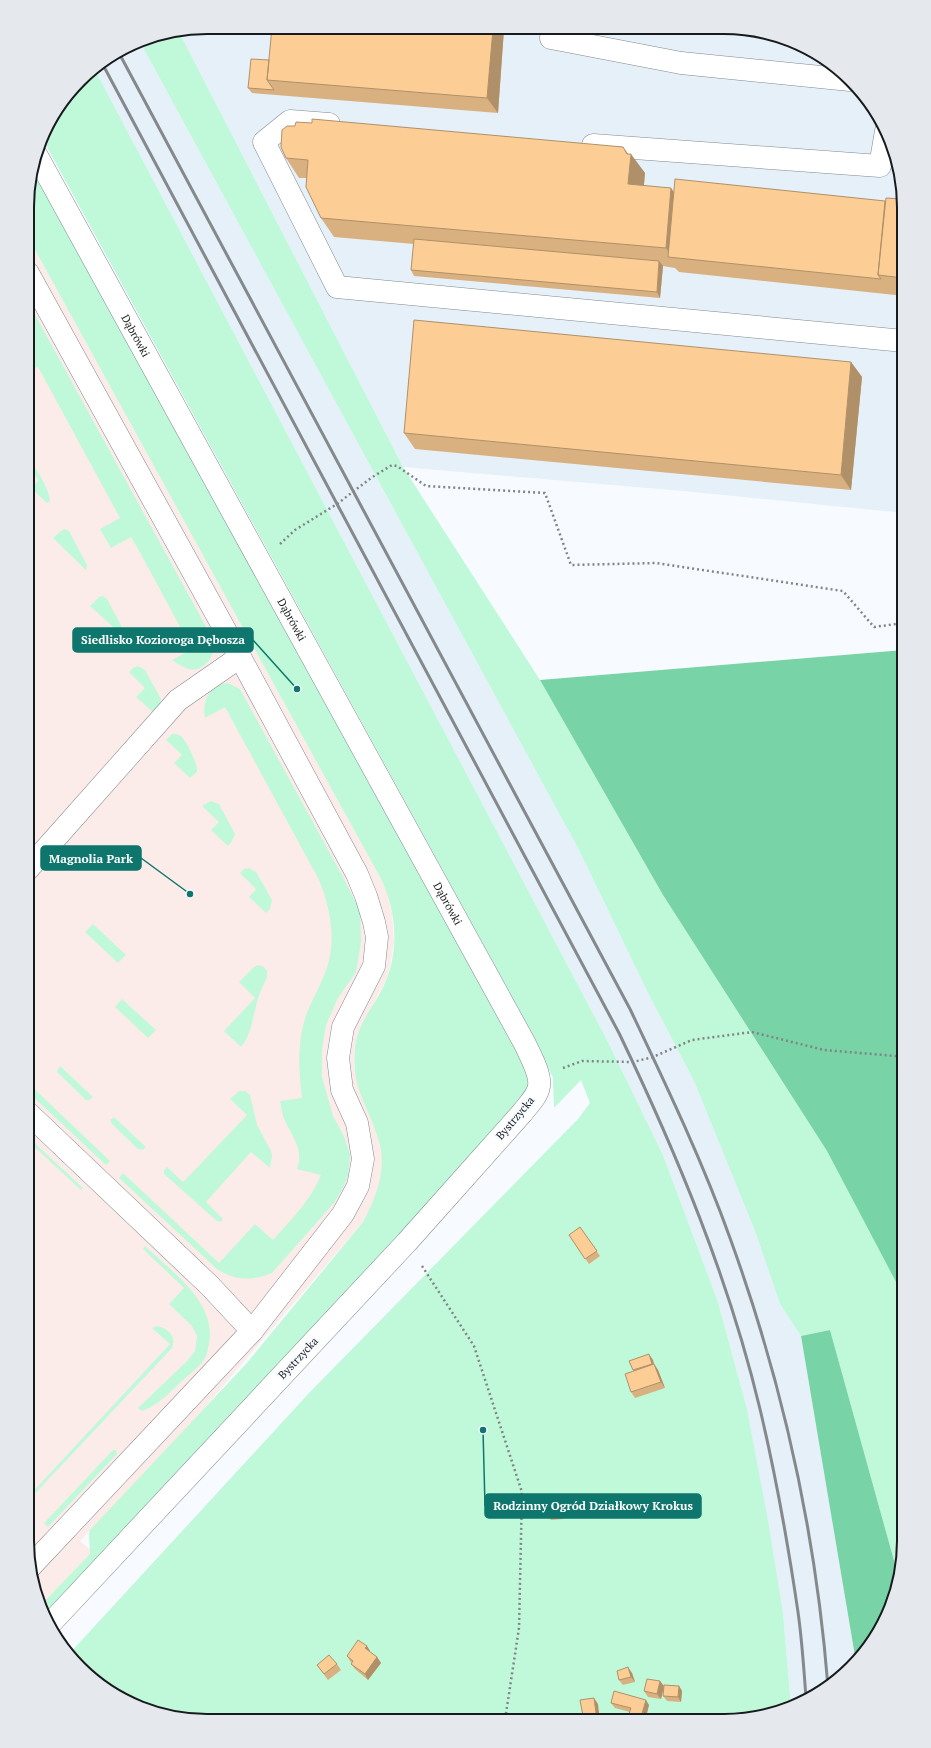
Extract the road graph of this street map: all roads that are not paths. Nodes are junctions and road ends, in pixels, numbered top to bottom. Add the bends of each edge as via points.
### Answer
1 (552, 34) edge
2 (840, 79) edge
3 (345, 125) edge
4 (884, 142) edge
5 (574, 143) edge
6 (40, 162) edge
7 (34, 284) edge
8 (897, 340) edge
9 (240, 658) junction
10 (34, 861) edge
11 (539, 1087) joint
12 (34, 1118) edge
13 (252, 1331) junction
14 (35, 1562) edge
15 (53, 1620) edge

1 - 2 street via 551,38 681,63
3 - 8 street via 290,121 264,142 337,287
4 - 5 street via 880,166
6 - 11 street, Dąbrówki via 526,1044 536,1070
7 - 9 street
9 - 10 street via 178,700
9 - 13 street via 357,874 377,937 374,966 344,1027 338,1058 342,1090 357,1123 363,1159 358,1186 343,1214
11 - 15 street, Bystrzycka via 522,1113 407,1242
12 - 13 street via 199,1275
13 - 14 street

